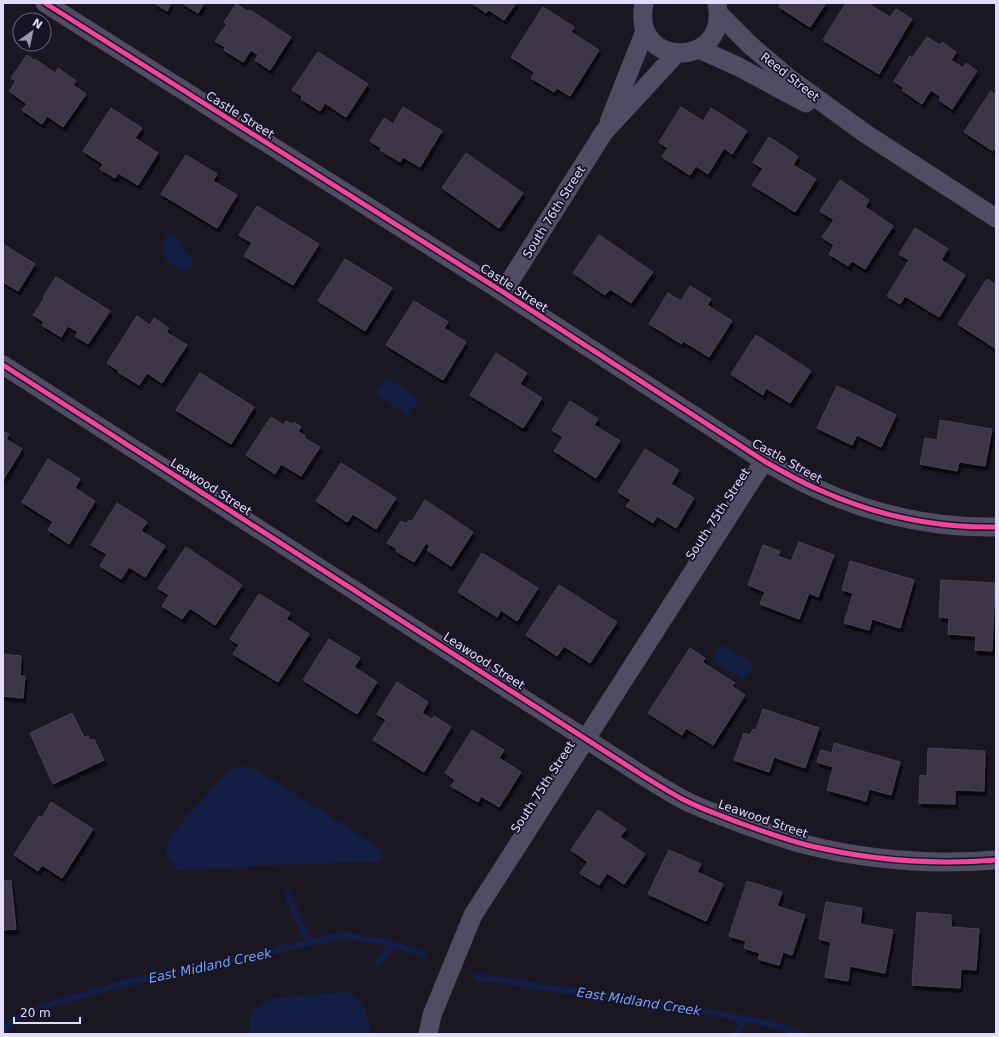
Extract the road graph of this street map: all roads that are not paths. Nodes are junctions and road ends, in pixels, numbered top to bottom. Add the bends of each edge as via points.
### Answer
1 (45, 3) edge
2 (718, 9) edge
3 (640, 13) edge
4 (699, 49) junction
5 (677, 53) junction
6 (604, 132) junction
7 (866, 134) junction
8 (996, 218) edge
9 (503, 292) junction
10 (3, 365) edge
11 (764, 461) junction
12 (996, 527) edge
13 (586, 739) junction
14 (996, 860) edge
15 (428, 1034) edge

1 - 9 street, Castle Street
2 - 4 street via 718,24 714,34
2 - 7 street, Reed Street via 750,45 790,79
3 - 5 street via 651,40 658,47
3 - 6 street, South 76th Street
4 - 5 street
4 - 7 street, Reed Street via 739,67
5 - 6 street, South 76th Street
6 - 9 street, South 76th Street
7 - 8 street, Reed Street
9 - 11 street, Castle Street
10 - 13 street, Leawood Street
11 - 12 street, Castle Street via 814,488 865,508 927,522
11 - 13 street, South 75th Street
13 - 14 street, Leawood Street via 685,800 769,834 847,854 937,862
13 - 15 street, South 75th Street via 472,915 432,1015

